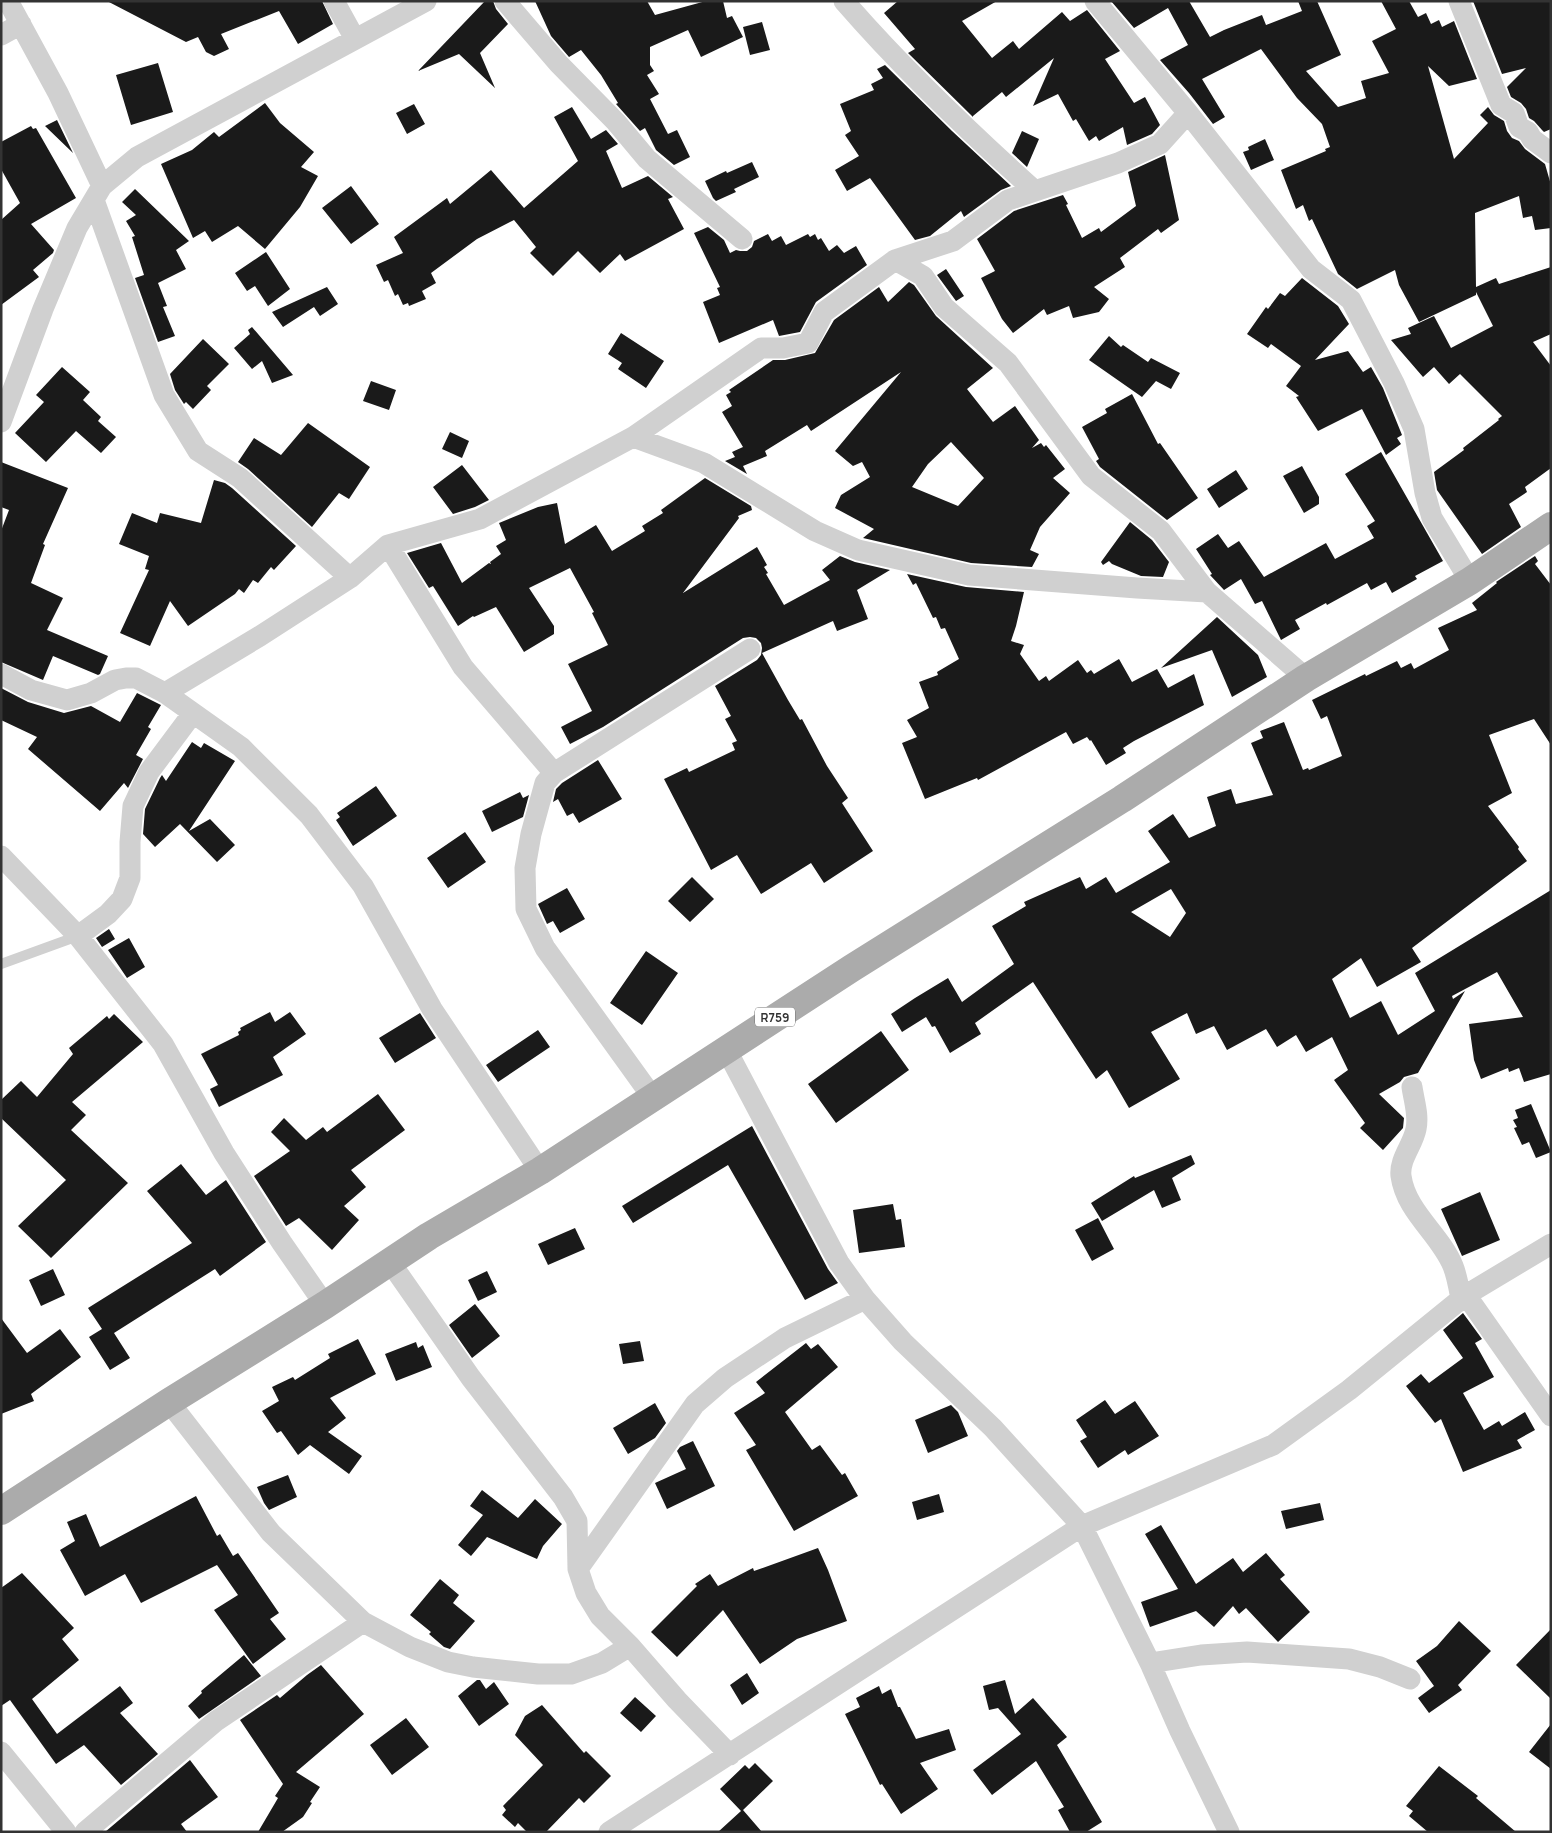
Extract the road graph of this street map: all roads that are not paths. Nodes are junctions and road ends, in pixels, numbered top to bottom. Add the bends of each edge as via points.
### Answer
1 (8, 1) edge
2 (334, 1) edge
3 (426, 1) edge
4 (505, 1) edge
5 (844, 1) edge
6 (1095, 1) edge
7 (1459, 1) edge
8 (21, 24) junction
9 (1, 35) edge
10 (356, 39) junction
11 (1188, 113) junction
12 (1551, 153) edge
13 (1035, 190) junction
14 (98, 193) junction
15 (742, 239) dead end
16 (895, 260) junction
17 (4, 407) edge
18 (633, 437) junction
19 (1549, 530) edge
20 (388, 546) junction
21 (350, 578) junction
22 (1470, 581) junction
23 (1207, 592) junction
24 (750, 649) dead end
25 (1, 674) edge
26 (1306, 678) junction
27 (165, 693) junction
28 (193, 713) junction
29 (554, 773) junction
30 (1, 856) edge
31 (78, 936) junction
32 (1, 964) edge
33 (726, 1049) junction
34 (1412, 1087) dead end
35 (653, 1098) junction
36 (540, 1171) junction
37 (1551, 1244) edge
38 (390, 1262) junction
39 (1464, 1297) junction
40 (865, 1299) junction
41 (325, 1305) junction
42 (169, 1402) junction
43 (1551, 1416) edge
44 (1, 1511) edge
45 (1082, 1526) junction
46 (578, 1569) junction
47 (363, 1622) junction
48 (630, 1646) junction
49 (1150, 1663) junction
50 (1410, 1679) dead end
51 (1, 1752) edge
52 (730, 1755) junction
53 (613, 1831) edge
54 (66, 1832) edge
55 (85, 1832) edge
56 (1229, 1832) edge

1 - 8 street
2 - 10 street
3 - 10 street
4 - 15 street via 648,158
5 - 13 street via 937,100
6 - 11 street
7 - 12 street via 1501,105 1514,113 1519,126
8 - 9 street
8 - 14 street via 58,93
10 - 14 street via 138,157
11 - 13 street via 1160,144 1118,163
11 - 22 street via 1311,269 1351,300 1414,429 1432,518
13 - 16 street via 1008,200 953,242
14 - 17 street via 77,228
14 - 21 street via 164,395 198,451 240,478
16 - 18 street via 824,312 808,343 761,348
16 - 23 street via 923,276 944,307 1008,363 1091,476 1161,531
18 - 20 street via 480,518
18 - 23 street via 704,463 815,531 858,550 969,575
19 - 22 main road, R759
20 - 21 street
20 - 29 street via 463,667
21 - 27 street
22 - 26 main road, R759
23 - 26 street
24 - 29 street
25 - 27 street via 31,690 67,700 126,678 136,678
26 - 33 main road, R759 via 1122,799
27 - 28 street
28 - 31 street via 149,772 133,806 130,878 122,899
28 - 36 street via 241,747 310,815 363,886 432,1009
29 - 35 street via 545,783 531,834 525,868 526,908 545,948
30 - 31 street
31 - 32 lane
31 - 41 street via 162,1044 224,1153
33 - 35 main road, R759
33 - 40 street via 839,1263
34 - 39 street via 1418,1118 1401,1177 1416,1212 1453,1265
35 - 36 main road, R759
36 - 38 main road, R759
37 - 39 street
38 - 41 main road, R759
38 - 46 street via 471,1378 563,1497 577,1521
39 - 43 street
39 - 45 street via 1349,1390 1273,1445
40 - 45 street via 903,1342 993,1428
40 - 46 street via 785,1338 725,1378 695,1404
41 - 42 main road, R759
42 - 44 main road, R759
42 - 47 street via 272,1533
45 - 49 street
45 - 52 street
46 - 48 street via 586,1592 600,1616
47 - 48 street via 418,1651 448,1662 538,1674 571,1674 602,1663
47 - 55 street via 216,1721
48 - 52 street
49 - 50 street via 1247,1652 1349,1659
49 - 56 street
51 - 54 street
52 - 53 street

